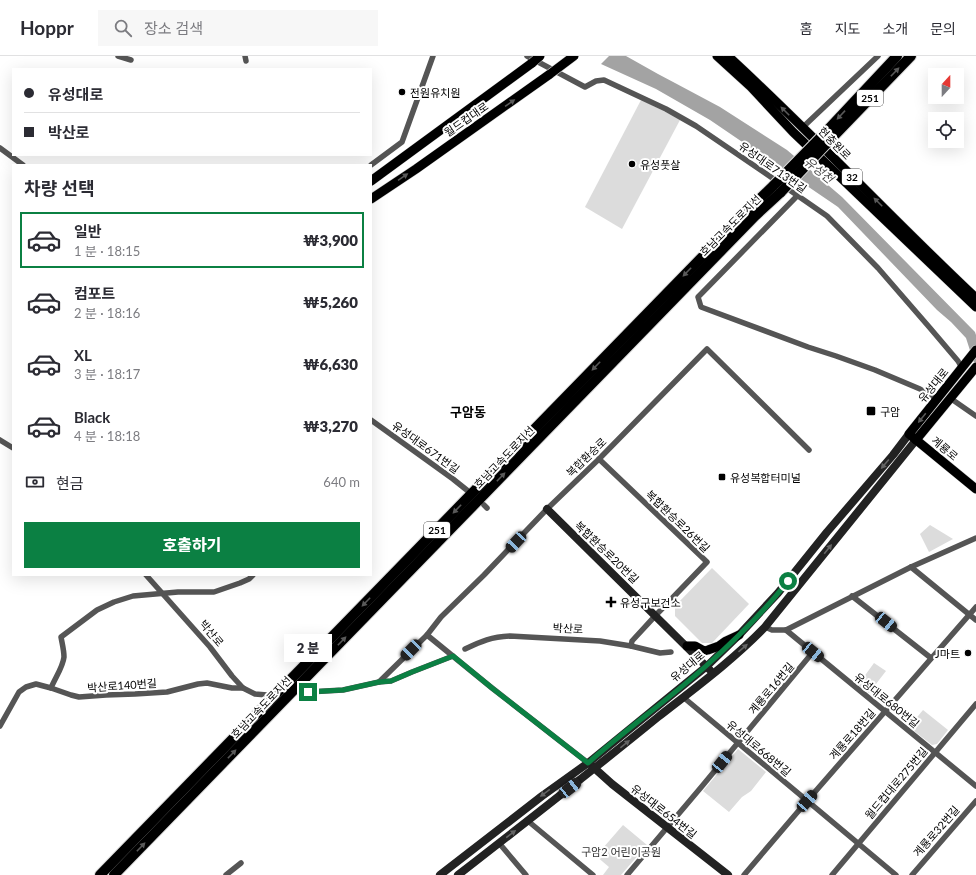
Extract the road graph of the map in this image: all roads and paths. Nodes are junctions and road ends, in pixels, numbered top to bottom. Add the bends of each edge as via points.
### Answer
1 (118, 56) edge
2 (433, 56) edge
3 (540, 56) edge
4 (574, 56) edge
5 (717, 56) edge
6 (728, 56) edge
7 (878, 56) edge
8 (897, 56) edge
9 (911, 56) edge
10 (530, 59) edge
11 (131, 60) dead end
12 (802, 128) junction
13 (826, 138) junction
14 (0, 148) edge
15 (22, 164) edge
16 (372, 165) edge
17 (372, 180) edge
18 (777, 189) junction
19 (797, 196) junction
20 (372, 198) edge
21 (949, 281) junction
22 (976, 298) edge
23 (976, 307) edge
24 (976, 315) edge
25 (976, 350) edge
26 (963, 367) junction
27 (976, 367) edge
28 (937, 398) junction
29 (950, 398) junction
30 (976, 416) edge
31 (372, 421) edge
32 (913, 437) junction
33 (0, 440) edge
34 (12, 447) edge
35 (809, 450) dead end
36 (599, 459) junction
37 (976, 489) edge
38 (468, 491) dead end
39 (547, 509) junction
40 (976, 538) edge
41 (911, 567) junction
42 (147, 576) edge
43 (252, 576) edge
44 (163, 593) junction
45 (852, 596) junction
46 (976, 607) edge
47 (656, 615) junction
48 (969, 615) junction
49 (976, 620) edge
50 (765, 627) junction
51 (786, 630) junction
52 (427, 635) junction
53 (739, 635) junction
54 (631, 646) junction
55 (687, 646) junction
56 (465, 649) dead end
57 (671, 652) dead end
58 (813, 652) junction
59 (453, 656) junction
60 (931, 658) junction
61 (705, 664) junction
62 (714, 673) junction
63 (379, 682) junction
64 (51, 688) junction
65 (243, 688) junction
66 (308, 692) tunnel mouth
67 (267, 694) dead end
68 (683, 697) junction
69 (976, 704) edge
70 (885, 711) junction
71 (0, 726) edge
72 (738, 743) junction
73 (935, 752) junction
74 (588, 763) junction
75 (595, 769) junction
76 (976, 786) edge
77 (807, 801) junction
78 (976, 801) edge
79 (528, 821) junction
80 (667, 828) junction
81 (499, 843) junction
82 (858, 844) junction
83 (241, 863) dead end
84 (100, 875) edge
85 (114, 875) edge
86 (226, 875) edge
87 (440, 875) edge
88 (458, 875) edge
89 (526, 875) edge
90 (592, 875) edge
91 (627, 875) edge
92 (728, 875) edge
93 (744, 875) edge
94 (832, 875) edge
95 (896, 875) edge
96 (912, 875) edge

1 - 11 street
2 - 16 street via 402,142
3 - 10 main road, 월드컵대로, bridge
20 -> 4 main road, 월드컵대로, bridge
5 - 21 main road, 현충원로 / 32
12 -> 6 main road, 현충원로 / 32
7 - 12 street
8 -> 13 highway, 호남고속도로지선 / 251
13 -> 9 highway, 호남고속도로지선 / 251
10 - 17 main road, 월드컵대로
10 - 19 street, 유성대로713번길 via 585,87 604,80 666,109 696,126
22 -> 12 main road, 현충원로 / 32
13 - 18 highway, 호남고속도로지선 / 251, bridge
14 - 15 street
18 -> 84 highway, 호남고속도로지선 / 251 via 740,218
85 -> 18 highway, 호남고속도로지선 / 251 via 755,216
19 - 26 street, 유성대로713번길 via 827,216 878,268
19 - 28 street via 698,297 701,306 875,370
21 - 23 main road
21 - 24 main road
25 - 26 main road, 유성대로
26 - 28 main road, 유성대로
27 - 29 main road
28 -> 32 main road, 유성대로
29 - 30 street
29 - 32 main road
31 - 38 street, 유성대로671번길
32 - 37 main road, 계룡로
50 -> 32 street, 유성대로
32 -> 53 street, 유성대로 via 893,455 778,593
33 - 34 street
35 - 36 street, 복합환승로 via 707,349
36 - 39 street, 복합환승로
36 - 47 street, 복합환승로26번길 via 707,562
39 - 47 street, 복합환승로20번길
39 - 52 street, 복합환승로 via 441,617
40 - 41 street
41 - 45 street
41 - 48 street
42 - 44 street, 박산로
43 - 44 street via 214,592
44 - 64 street via 134,596 114,602 97,610 61,637 64,658
44 - 65 street, 박산로
45 - 51 street
45 - 60 street
46 - 48 street, 계룡로18번길
47 - 54 street via 632,641
47 - 55 street, 복합환승로20번길
48 - 49 street
48 - 60 street, 계룡로18번길
50 - 51 street
62 -> 50 street, 유성대로
51 - 58 street, 유성대로680번길
52 - 59 street
52 - 63 street, 복합환승로
53 - 55 main road via 708,650
53 - 61 street, 유성대로
54 - 56 street, 박산로 via 600,641 510,636 481,641
54 - 57 street, 박산로 via 660,653
55 - 61 street, 복합환승로20번길
58 - 70 street, 유성대로680번길
58 - 72 street, 계룡로16번길
59 - 63 street via 391,681
59 - 74 street
60 - 70 street, 계룡로18번길
61 - 62 street
61 - 74 street, 유성대로
62 - 68 street, 유성대로
63 - 66 street via 343,690
64 - 65 street, 박산로140번길 via 79,698 106,694 167,692 207,683
64 - 71 street, 박산로140번길 via 36,684 19,692
65 - 67 street via 256,694
68 - 72 street, 유성대로668번길
75 -> 68 street, 유성대로
69 - 73 street, 월드컵대로275번길
70 - 73 street, 유성대로680번길
70 - 77 street, 계룡로18번길
72 - 77 street, 유성대로668번길
72 - 80 street, 계룡로16번길
73 - 76 street, 유성대로680번길
73 - 82 street, 월드컵대로275번길
74 - 75 street, 유성대로654번길
74 -> 87 street, 유성대로
75 - 79 street, 유성대로
75 - 80 street, 유성대로654번길
77 - 82 street, 유성대로668번길
77 - 93 street, 계룡로18번길
78 - 96 street, 계룡로32번길
81 -> 79 street, 유성대로
79 - 90 street
80 - 91 street, 계룡로16번길
80 - 92 street, 유성대로654번길
81 - 88 street, 유성대로
81 - 89 street
82 - 94 street, 월드컵대로275번길
82 - 95 street, 유성대로668번길
83 - 86 street

